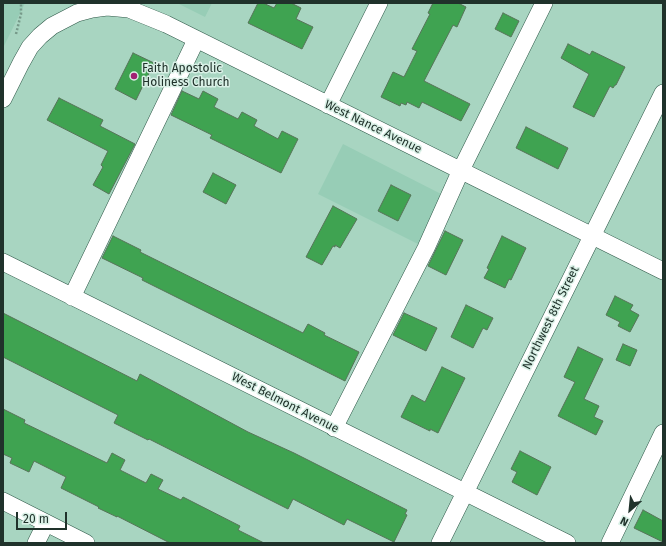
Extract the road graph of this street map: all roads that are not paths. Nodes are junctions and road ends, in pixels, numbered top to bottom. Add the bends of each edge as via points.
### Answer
1 (379, 3) edge
2 (544, 3) edge
3 (196, 40) junction
4 (663, 93) edge
5 (3, 99) edge
6 (328, 105) junction
7 (461, 170) junction
8 (592, 235) junction
9 (3, 262) edge
10 (663, 271) edge
11 (72, 297) junction
12 (334, 428) junction
13 (663, 433) edge
14 (465, 492) junction
15 (3, 501) edge
16 (46, 523) junction
17 (36, 543) edge
18 (86, 543) edge
19 (440, 543) edge
20 (568, 543) edge
21 (610, 543) edge

1 - 6 street
2 - 7 street
3 - 5 street, West Nance Avenue via 129,9 107,7 77,13 52,26 30,47
3 - 6 street, West Nance Avenue
3 - 11 street
4 - 8 street, Northwest 8th Street
6 - 7 street, West Nance Avenue
7 - 8 street, West Nance Avenue
7 - 12 street via 426,248
8 - 10 street, West Nance Avenue
8 - 14 street, Northwest 8th Street
9 - 11 street, West Belmont Avenue
11 - 12 street, West Belmont Avenue
12 - 14 street, West Belmont Avenue
13 - 21 street
14 - 19 street, Northwest 8th Street
14 - 20 street, West Belmont Avenue
15 - 16 street
16 - 17 street
16 - 18 street

